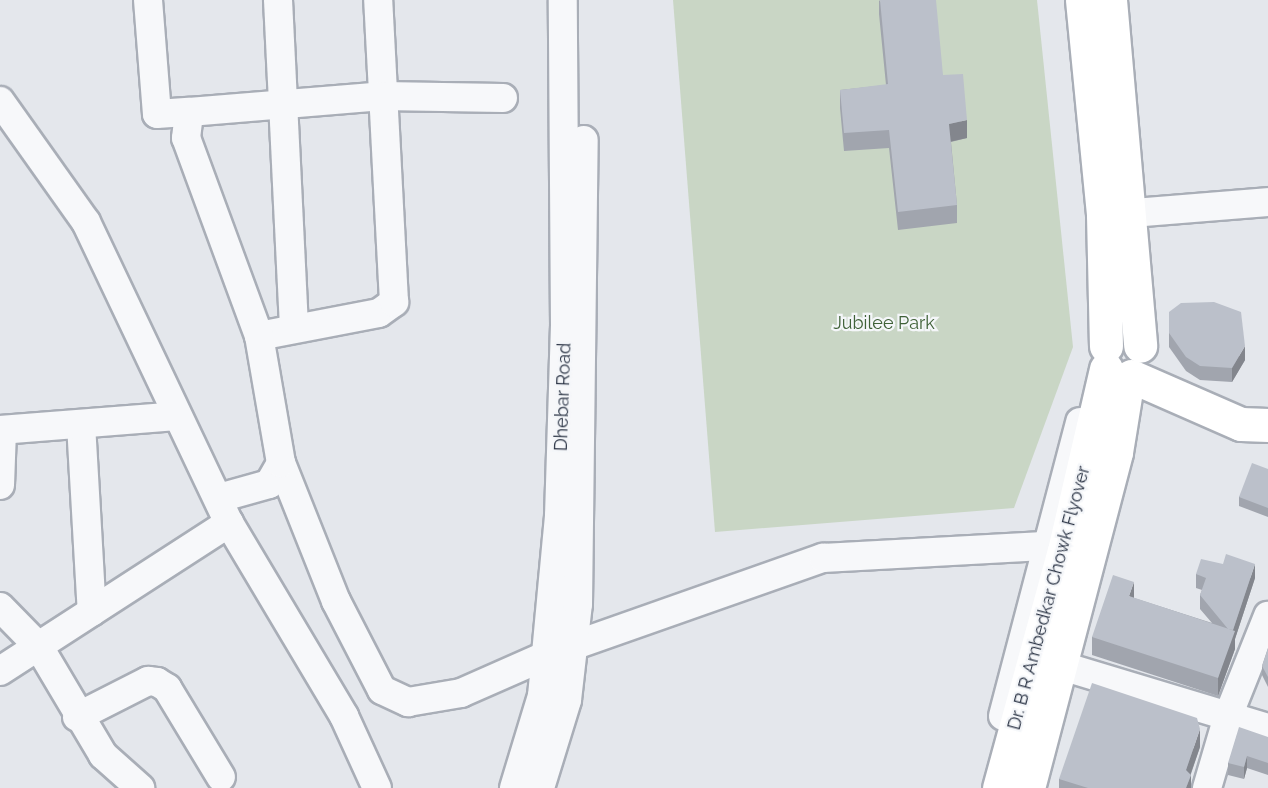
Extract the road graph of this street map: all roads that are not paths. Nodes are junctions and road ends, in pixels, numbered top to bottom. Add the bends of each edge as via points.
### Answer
1 (148, 0) edge
2 (278, 0) edge
3 (378, 0) edge
4 (563, 0) edge
5 (583, 0) edge
6 (1082, 0) edge
7 (1110, 0) edge
8 (382, 96) junction
9 (503, 98) dead end
10 (0, 101) edge
11 (282, 104) junction
12 (189, 112) junction
13 (1268, 202) edge
14 (1117, 214) junction
15 (294, 326) junction
16 (259, 336) junction
17 (1126, 363) junction
18 (1110, 411) junction
19 (176, 416) junction
20 (81, 424) junction
21 (1267, 425) edge
22 (1, 430) edge
23 (1102, 450) junction
24 (281, 463) junction
25 (0, 485) edge
26 (224, 511) junction
27 (1044, 546) junction
28 (0, 607) edge
29 (92, 612) junction
30 (1268, 616) edge
31 (575, 645) junction
32 (39, 647) junction
33 (547, 656) junction
34 (1072, 669) junction
35 (0, 671) edge
36 (1228, 716) junction
37 (77, 717) junction
38 (1268, 728) edge
39 (221, 777) dead end
40 (140, 788) edge
41 (376, 788) edge
42 (514, 788) edge
43 (540, 788) edge
44 (984, 788) edge
45 (999, 788) edge
46 (1028, 788) edge
47 (1042, 788) edge
48 (1208, 788) edge

1 - 12 street via 157,114
2 - 11 street
3 - 8 street
4 - 33 street, Dhebar Road via 565,325
5 - 31 street, Dhebar Road via 586,327
6 - 14 main road
7 - 14 main road
8 - 9 street
8 - 11 street
8 - 15 street via 394,302 379,313
10 - 19 street via 86,222
11 - 12 street
11 - 15 street
12 - 16 street via 186,138
13 - 14 street
14 - 17 main road, Dr. B R Ambedkar Chowk Flyover
15 - 16 street
16 - 24 street
17 - 18 main road, Dr. B R Ambedkar Chowk Flyover
17 - 21 main road via 1241,424
18 - 23 main road, Dr. B R Ambedkar Chowk Flyover
18 - 27 street via 1078,425
18 - 34 street via 1131,437
19 - 20 street
19 - 26 street
20 - 22 street
20 - 29 street
22 - 25 street
23 - 45 main road, Dr. B R Ambedkar Chowk Flyover
23 - 46 main road, Dr. B R Ambedkar Chowk Flyover
24 - 26 street via 269,484
24 - 33 street via 336,601 382,690 408,702 461,693
26 - 29 street
26 - 41 street via 344,716
27 - 31 street via 823,558
27 - 44 street
28 - 32 street
29 - 32 street
30 - 36 street
31 - 33 street
31 - 43 street, Dhebar Road via 559,731
32 - 35 street
32 - 37 street
33 - 42 street, Dhebar Road via 533,734
34 - 36 street
34 - 47 street
36 - 38 street
36 - 48 street
37 - 39 street via 147,681 158,682 167,688
37 - 40 street via 109,762

